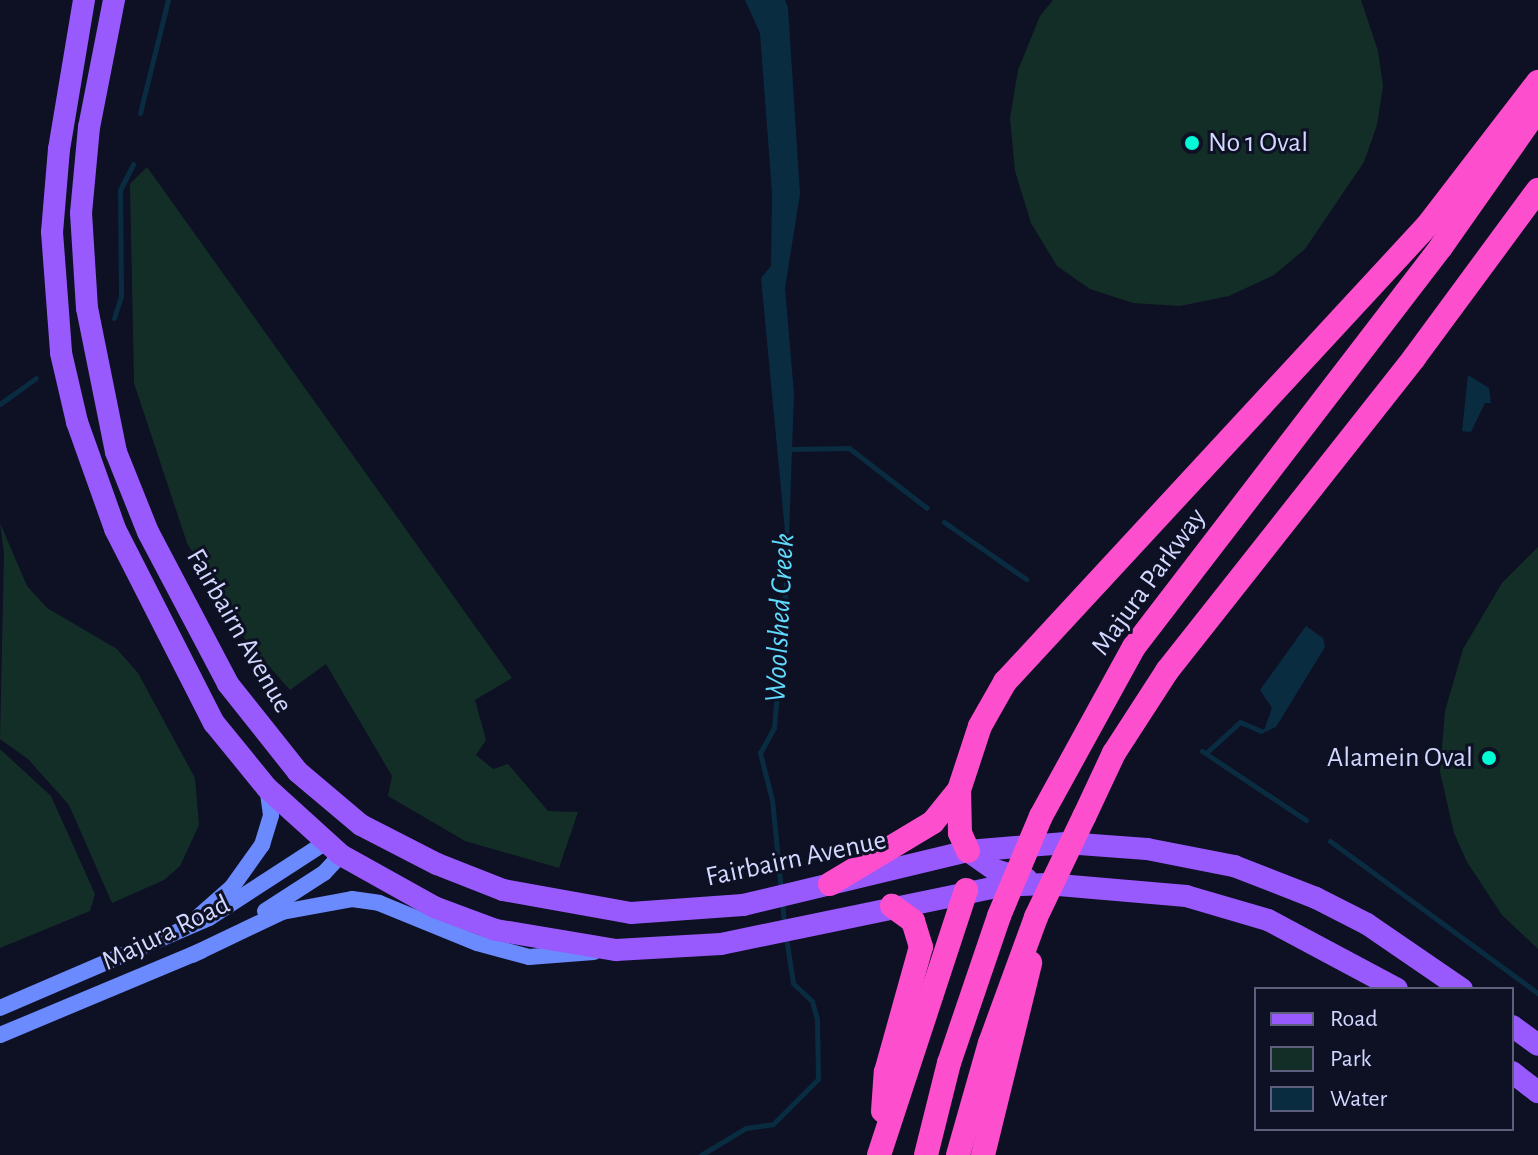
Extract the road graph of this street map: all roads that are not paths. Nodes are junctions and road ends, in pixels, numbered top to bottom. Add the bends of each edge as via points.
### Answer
1 (84, 0) edge
2 (114, 0) edge
3 (1538, 82) edge
4 (1538, 108) edge
5 (1538, 190) edge
6 (267, 788) junction
7 (959, 790) junction
8 (360, 824) junction
9 (333, 849) junction
10 (974, 856) junction
11 (1047, 884) junction
12 (826, 885) junction
13 (966, 890) junction
14 (892, 906) junction
15 (1036, 917) junction
16 (181, 931) junction
17 (616, 950) junction
18 (192, 955) junction
19 (1394, 987) edge
20 (1459, 987) edge
21 (0, 1008) edge
22 (1514, 1027) edge
23 (0, 1035) edge
24 (1538, 1045) edge
25 (1514, 1074) edge
26 (1538, 1092) edge
27 (880, 1150) edge
28 (926, 1155) edge
29 (958, 1155) edge
30 (983, 1155) edge

1 - 6 main road via 59,149 52,232 56,312 71,398 110,516 184,673 214,723
2 - 8 main road, Fairbairn Avenue via 89,127 81,213 87,308 116,452 148,532 234,693 298,772
3 - 7 highway via 1427,226 1014,669 980,726
4 - 28 highway, Majura Parkway, bridge via 1457,226 1134,647 1041,816 999,916 952,1052
5 - 15 highway, bridge via 1414,358 1167,671 1114,753
6 - 9 main road
6 - 16 main road via 269,824 250,865
7 - 10 highway via 960,833
7 - 12 highway via 933,822
8 - 9 main road
8 - 12 main road, Fairbairn Avenue via 468,878 538,900 631,913 743,905
9 - 16 main road, Majura Road
9 - 17 main road via 434,907 483,925 532,939
9 - 18 main road, Majura Road via 324,873
10 - 11 main road
10 - 12 main road, Fairbairn Avenue
10 - 13 main road
10 - 20 main road, Fairbairn Avenue via 1008,846 1066,843 1147,849 1248,870 1356,918
11 - 13 main road
11 - 19 main road via 1186,896 1243,910 1325,946
13 - 14 main road
13 - 27 highway
14 - 17 main road via 699,947
14 - 27 highway via 913,921 921,947 886,1072
15 - 29 highway via 990,1043
15 - 30 highway via 1024,994
16 - 21 main road, Majura Road
17 - 18 main road via 529,957 477,943 379,903 352,899 282,912
18 - 23 main road, Majura Road
22 - 24 main road
25 - 26 main road

